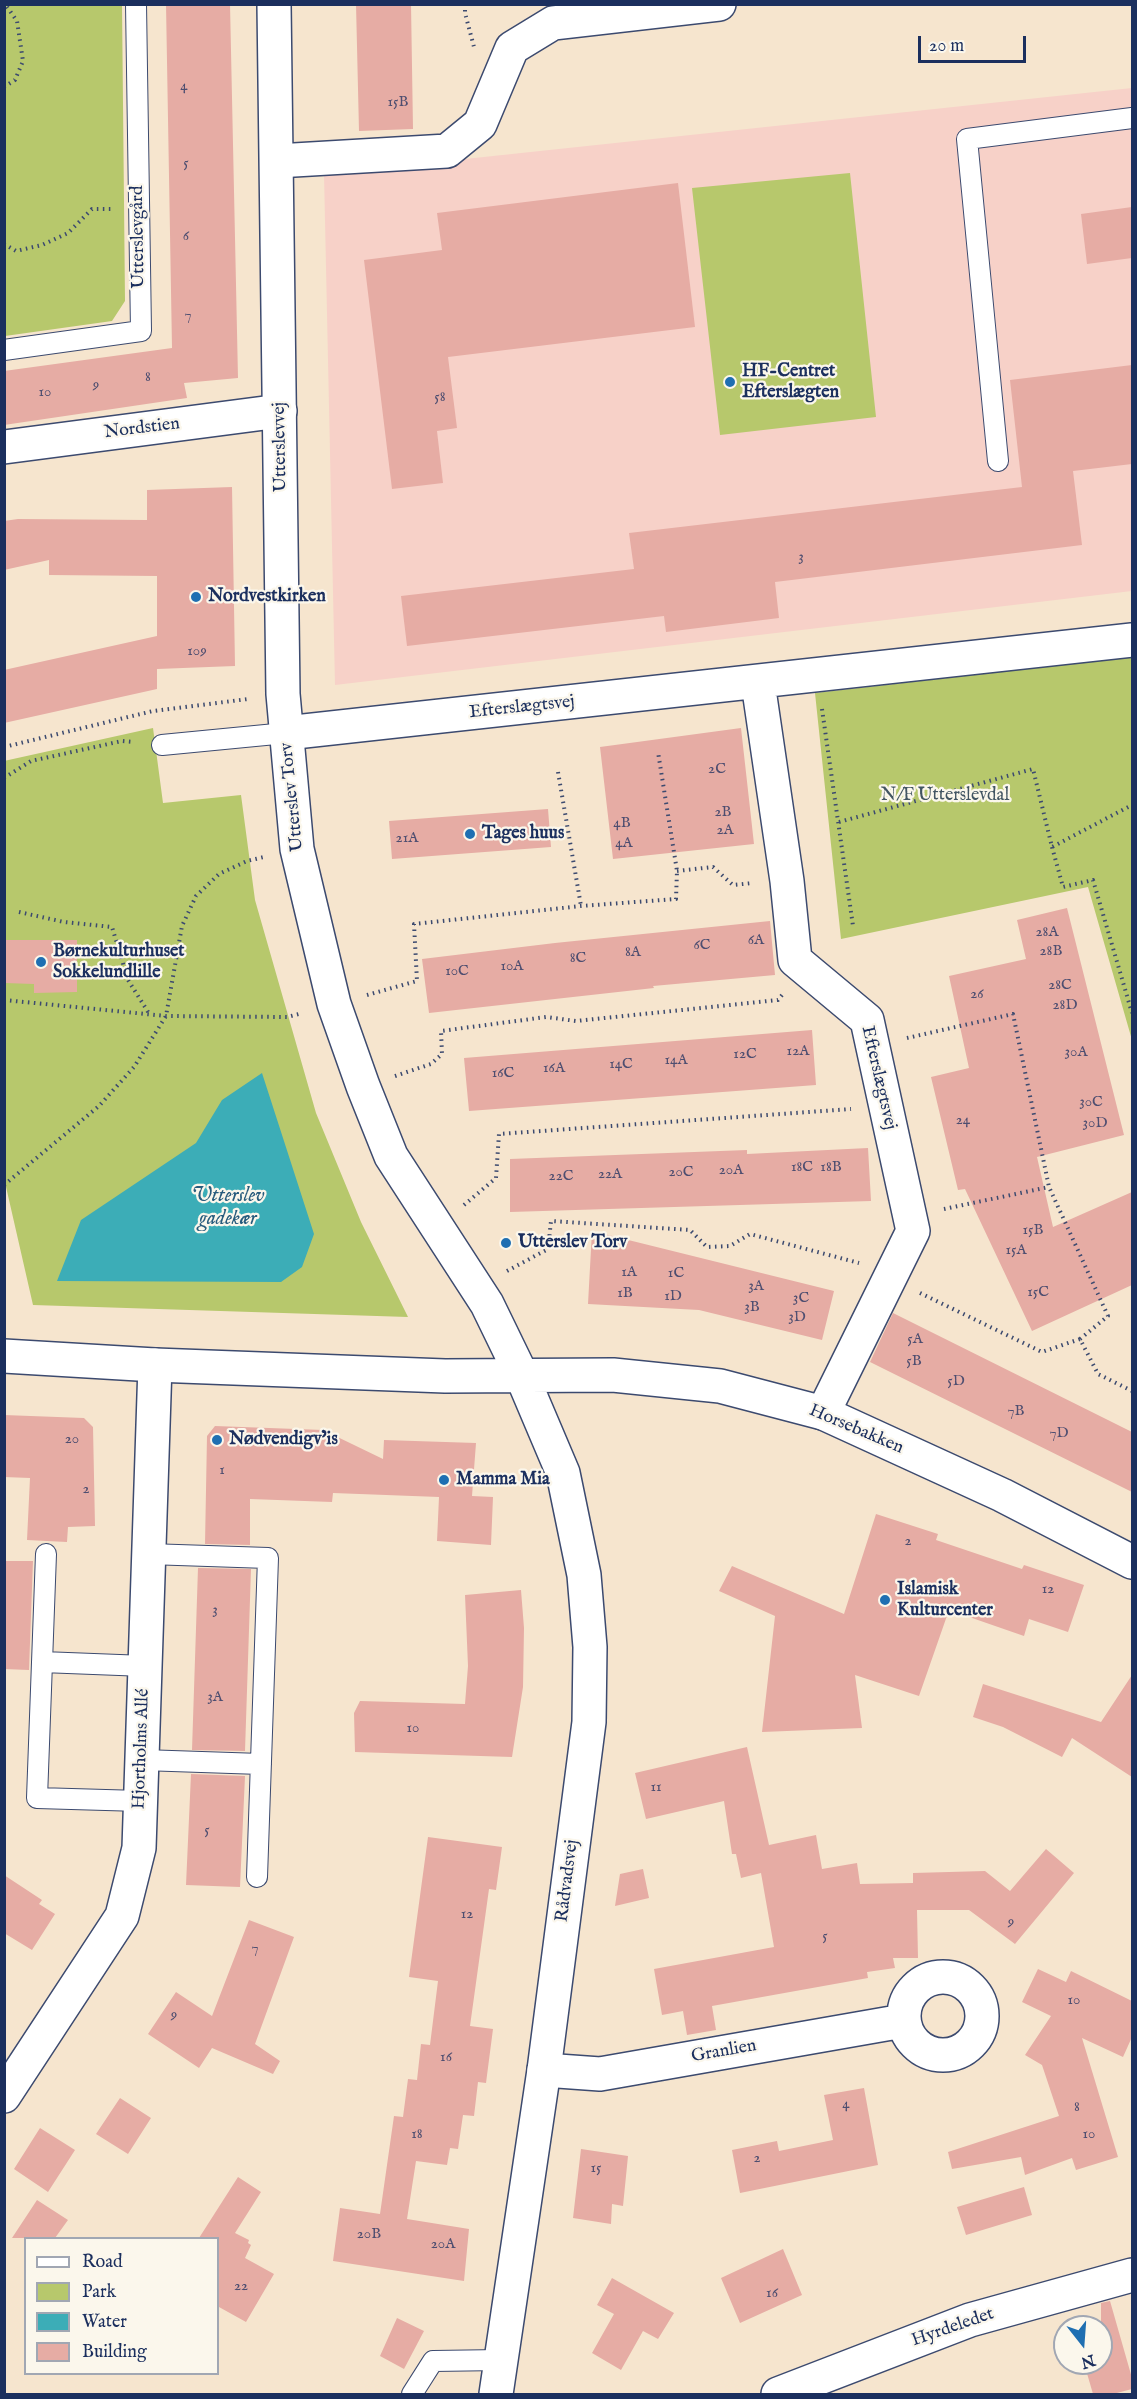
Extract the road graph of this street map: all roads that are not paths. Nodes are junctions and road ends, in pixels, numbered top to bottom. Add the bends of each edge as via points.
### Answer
1 (136, 4) edge
2 (274, 4) edge
3 (719, 4) edge
4 (1132, 118) edge
5 (277, 161) junction
6 (4, 350) edge
7 (280, 411) junction
8 (4, 447) edge
9 (998, 461) dead end
10 (1132, 640) edge
11 (758, 683) junction
12 (286, 733) junction
13 (162, 745) road end
14 (4, 1356) edge
15 (155, 1365) junction
16 (521, 1374) junction
17 (823, 1413) junction
18 (46, 1554) dead end
19 (148, 1554) junction
20 (1132, 1562) edge
21 (42, 1662) junction
22 (145, 1666) junction
23 (142, 1760) junction
24 (261, 1764) junction
25 (140, 1802) junction
26 (257, 1877) dead end
27 (903, 2021) dead end
28 (544, 2070) junction
29 (4, 2096) edge
30 (1132, 2274) edge
31 (501, 2360) junction
32 (412, 2394) edge
33 (496, 2394) edge
34 (778, 2394) edge

1 - 6 lane, Utterslevgård via 141,331
2 - 5 street, Utterslevvej
3 - 5 street via 553,23 512,48 480,124 447,151
4 - 9 lane via 967,139
5 - 7 street, Utterslevvej
7 - 8 street, Nordstien
7 - 12 street, Utterslevvej
10 - 11 street, Efterslægtsvej
11 - 12 street, Efterslægtsvej
11 - 17 street, Efterslægtsvej via 795,960 867,1020 913,1231
12 - 13 lane
12 - 16 street, Utterslev Torv via 297,849 334,1004 363,1086 391,1156 477,1288
14 - 15 street
15 - 16 street via 445,1376
15 - 19 street, Hjortholms Allé
16 - 17 street, Horsebakken via 613,1375 720,1386
16 - 28 street, Rådvadsvej via 563,1473 584,1575 590,1647 589,1722
17 - 20 street, Horsebakken via 1002,1495
18 - 21 lane
19 - 22 street, Hjortholms Allé
19 - 24 lane via 268,1558
21 - 22 lane
21 - 25 lane via 37,1798
22 - 23 street, Hjortholms Allé
23 - 24 lane
23 - 25 street, Hjortholms Allé
24 - 26 lane
25 - 29 street, Hjortholms Allé via 139,1848 122,1916
27 - 28 street, Granlien via 600,2074
28 - 31 street, Rådvadsvej
30 - 34 street, Hyrdeledet via 970,2320
31 - 32 lane via 434,2361
31 - 33 street, Rådvadsvej

